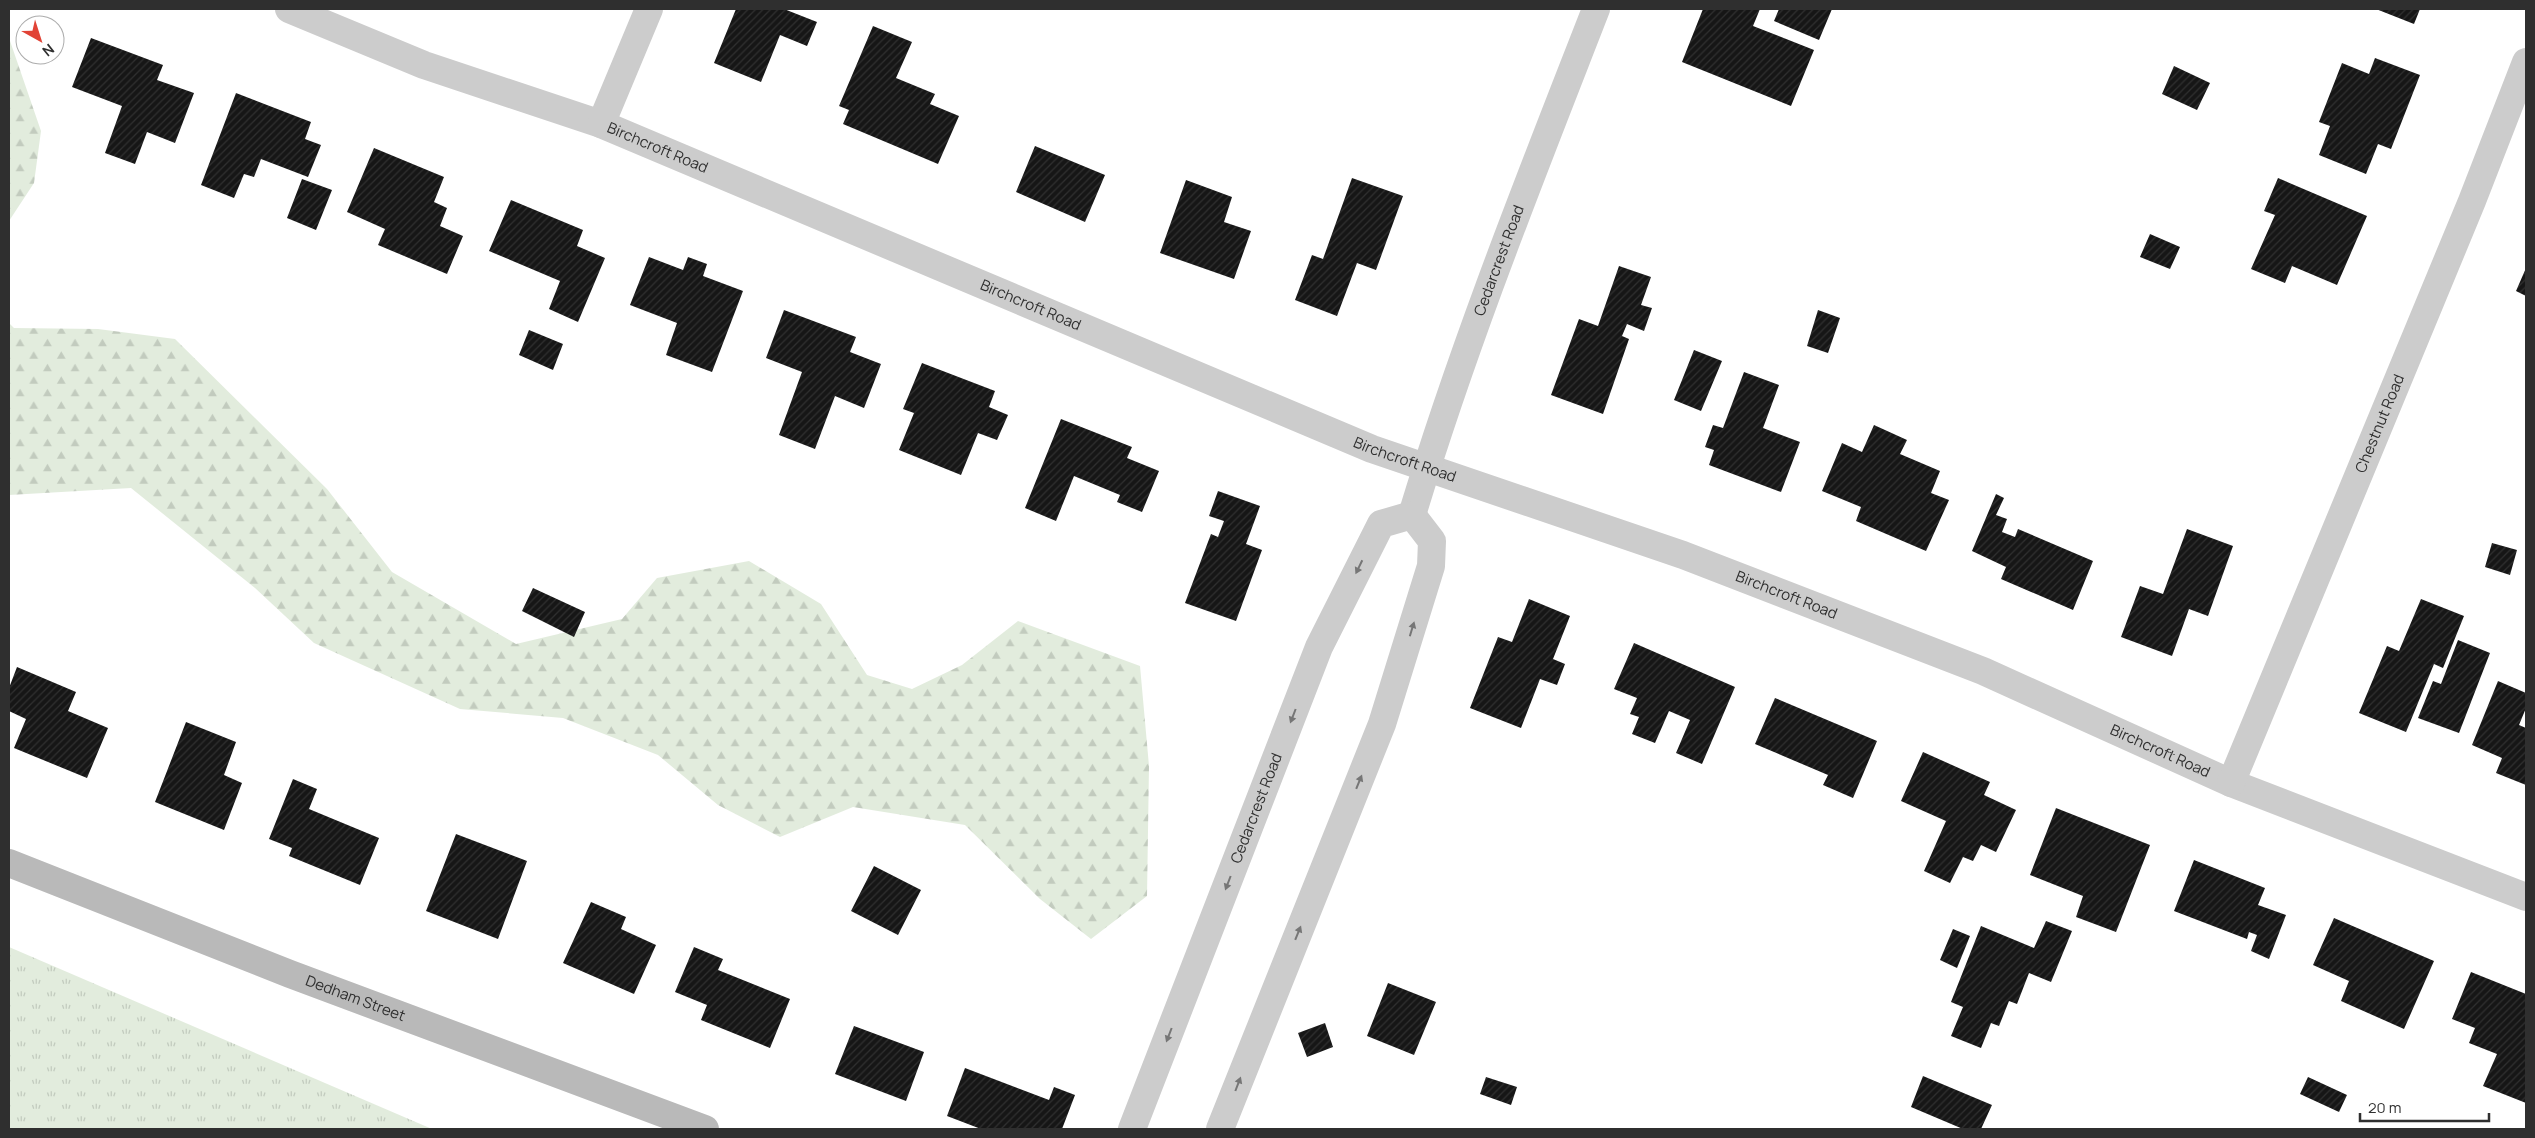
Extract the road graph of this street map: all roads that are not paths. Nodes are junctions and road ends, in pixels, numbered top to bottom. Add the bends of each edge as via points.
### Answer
1 (289, 9) edge
2 (649, 9) edge
3 (1596, 9) edge
4 (2526, 62) edge
5 (601, 124) junction
6 (1426, 467) junction
7 (1412, 515) junction
8 (2231, 783) junction
9 (9, 863) edge
10 (2526, 897) edge
11 (705, 1129) edge
12 (1132, 1129) edge
13 (1220, 1129) edge

1 - 5 street, Birchcroft Road via 424,65
2 - 5 street
3 - 6 street, Cedarcrest Road via 1520,206
4 - 8 street, Chestnut Road via 2472,201
5 - 6 street, Birchcroft Road via 1372,449
6 - 7 street, Cedarcrest Road
6 - 8 street, Birchcroft Road via 1683,555 1965,664
7 -> 12 street, Cedarcrest Road via 1381,524 1319,647
13 -> 7 street via 1382,724 1431,566 1432,541
8 - 10 street, Birchcroft Road
9 - 11 main road, Dedham Street via 299,978

